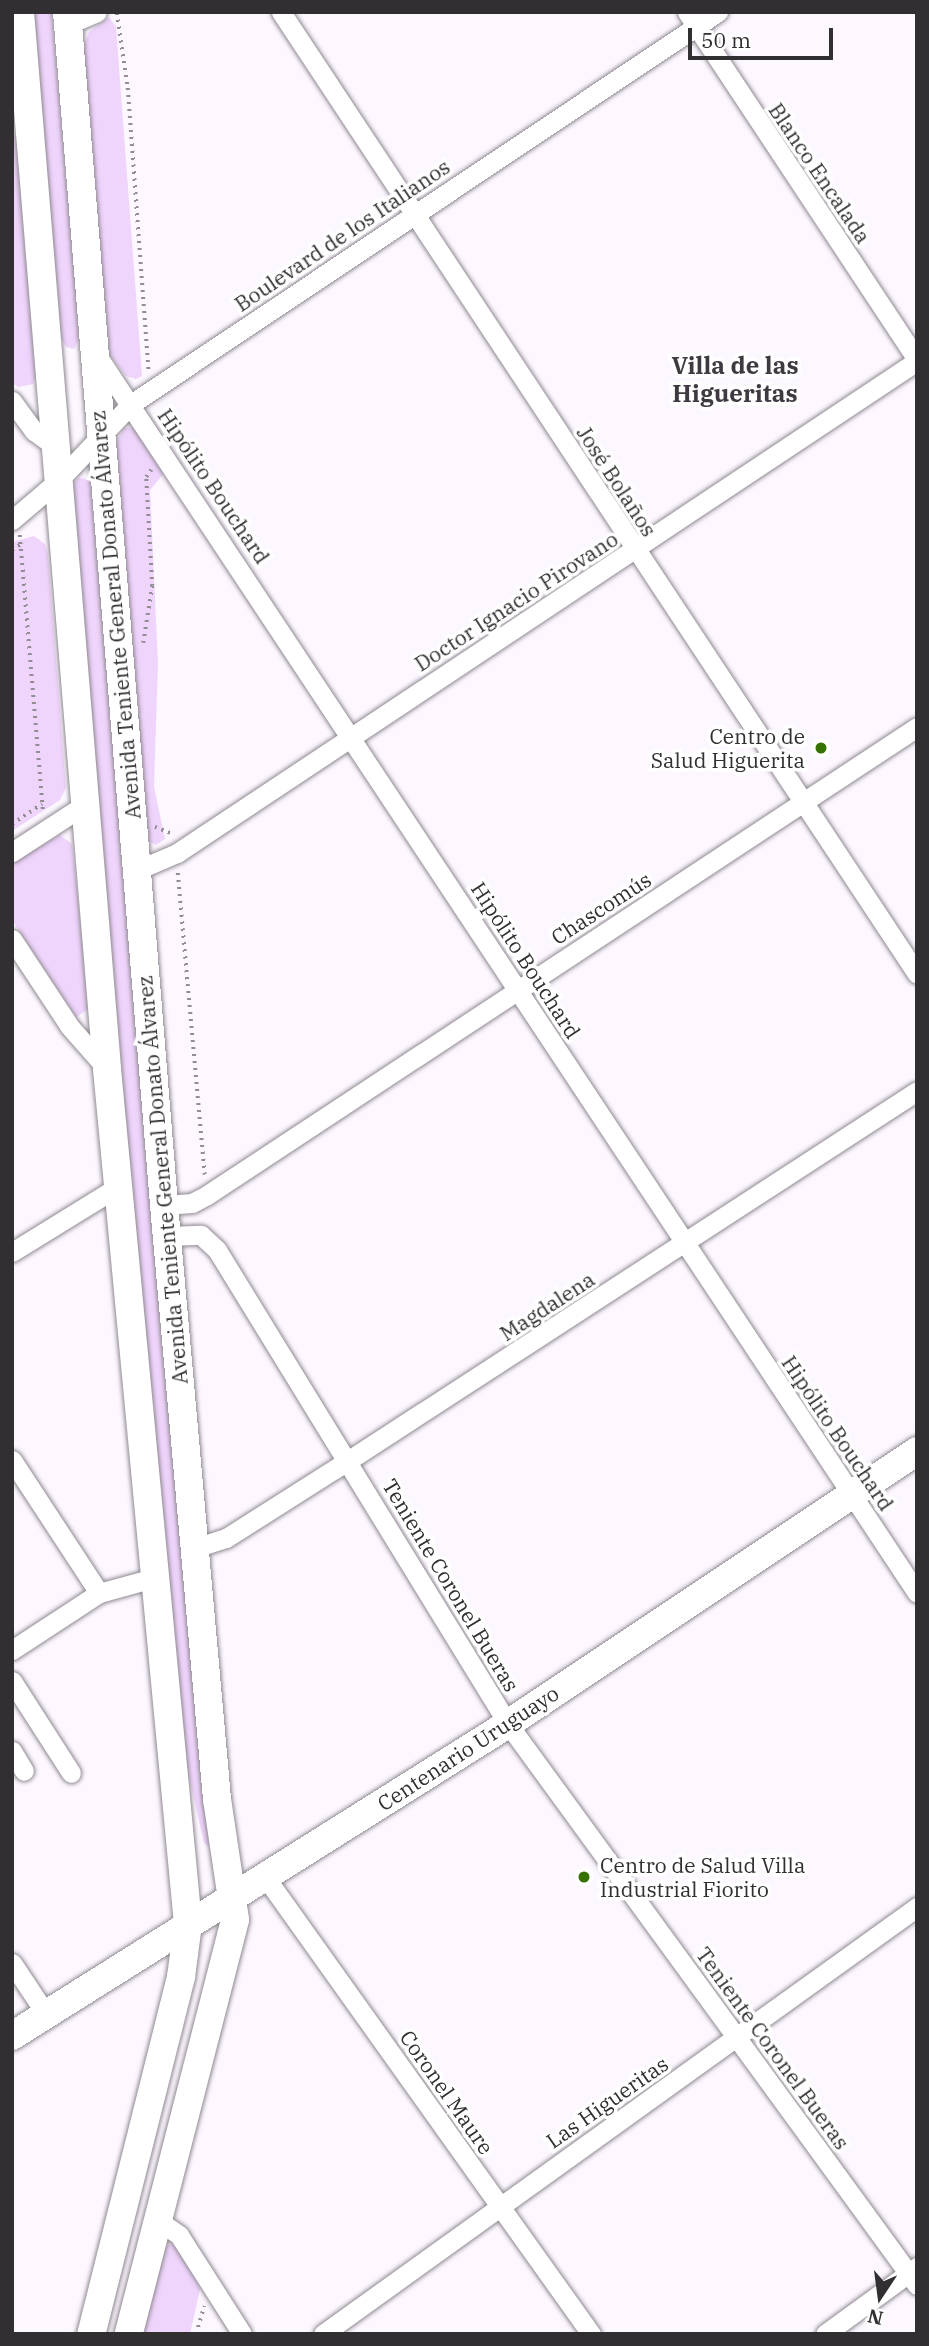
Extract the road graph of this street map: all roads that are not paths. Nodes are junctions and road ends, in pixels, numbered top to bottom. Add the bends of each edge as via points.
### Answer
1 (20, 12) edge
2 (97, 12) edge
3 (281, 12) edge
4 (718, 12) edge
5 (68, 18) edge
6 (691, 19) edge
7 (21, 110) edge
8 (414, 215) junction
9 (96, 353) junction
10 (917, 360) edge
11 (12, 401) edge
12 (131, 404) junction
13 (100, 436) junction
14 (55, 446) junction
15 (59, 480) junction
16 (15, 518) edge
17 (636, 551) junction
18 (917, 727) edge
19 (351, 735) junction
20 (802, 802) junction
21 (86, 804) junction
22 (12, 852) edge
23 (135, 871) junction
24 (12, 939) edge
25 (917, 974) edge
26 (519, 989) junction
27 (107, 1069) junction
28 (917, 1091) edge
29 (119, 1186) junction
30 (201, 1198) junction
31 (164, 1205) junction
32 (201, 1235) junction
33 (167, 1236) junction
34 (685, 1245) junction
35 (12, 1252) edge
36 (917, 1451) edge
37 (12, 1460) edge
38 (349, 1460) junction
39 (852, 1495) junction
40 (195, 1548) junction
41 (153, 1578) junction
42 (99, 1593) junction
43 (917, 1593) edge
44 (12, 1650) edge
45 (12, 1681) edge
46 (508, 1724) junction
47 (12, 1751) edge
48 (24, 1771) dead end
49 (71, 1773) dead end
50 (266, 1878) junction
51 (233, 1897) junction
52 (917, 1907) edge
53 (188, 1924) junction
54 (12, 1963) edge
55 (46, 2014) junction
56 (12, 2036) edge
57 (737, 2037) junction
58 (500, 2206) junction
59 (157, 2220) junction
60 (914, 2275) edge
61 (91, 2334) edge
62 (129, 2334) edge
63 (242, 2334) edge
64 (323, 2334) edge
65 (591, 2334) edge
66 (825, 2334) edge

1 - 7 main road, Avenida Teniente General Donato Álvarez
2 - 5 street
3 - 8 street, José Bolaños
4 - 6 street, Boulevard de los Italianos
5 - 9 main road, Avenida Teniente General Donato Álvarez
6 - 8 street, Boulevard de los Italianos
6 - 10 street, Blanco Encalada
7 - 14 main road, Avenida Teniente General Donato Álvarez
8 - 12 street, Boulevard de los Italianos
8 - 17 street, José Bolaños
9 - 12 street, Hipólito Bouchard
9 - 13 main road, Avenida Teniente General Donato Álvarez
10 - 17 street, Doctor Ignacio Pirovano
11 - 14 street via 34,431
12 - 13 street, Boulevard de los Italianos
12 - 19 street, Hipólito Bouchard
13 - 15 street, Boulevard de los Italianos
13 - 23 main road, Avenida Teniente General Donato Álvarez
14 - 15 main road, Avenida Teniente General Donato Álvarez
15 - 16 street, Boulevard de los Italianos
15 - 21 main road, Avenida Teniente General Donato Álvarez
17 - 19 street, Doctor Ignacio Pirovano
17 - 20 street, José Bolaños
18 - 20 street, Chascomús
19 - 23 street, Doctor Ignacio Pirovano via 177,853
19 - 26 street, Hipólito Bouchard
20 - 25 street, José Bolaños
20 - 26 street, Chascomús
21 - 22 street
21 - 27 main road, Avenida Teniente General Donato Álvarez
23 - 31 main road, Avenida Teniente General Donato Álvarez
24 - 27 street via 70,1027
26 - 30 street, Chascomús
26 - 34 street, Hipólito Bouchard
27 - 29 main road, Avenida Teniente General Donato Álvarez
28 - 34 street, Magdalena
29 - 35 street
29 - 41 main road, Avenida Teniente General Donato Álvarez
30 - 31 street, Chascomús
30 - 32 street
31 - 33 main road, Avenida Teniente General Donato Álvarez
32 - 33 street
32 - 38 street, Teniente Coronel Bueras via 218,1250
33 - 40 main road, Avenida Teniente General Donato Álvarez
34 - 38 street, Magdalena
34 - 39 street, Hipólito Bouchard
36 - 39 main road, Centenario Uruguayo
37 - 42 street
38 - 40 street, Magdalena via 226,1538
38 - 46 street, Teniente Coronel Bueras
39 - 43 street, Hipólito Bouchard
39 - 46 main road, Centenario Uruguayo
40 - 51 main road, Avenida Teniente General Donato Álvarez via 217,1799
41 - 42 street
41 - 53 main road, Avenida Teniente General Donato Álvarez
42 - 44 street
45 - 49 street
46 - 50 main road, Centenario Uruguayo
46 - 57 street, Teniente Coronel Bueras
47 - 48 street
50 - 51 main road, Centenario Uruguayo
50 - 58 street, Coronel Maure
51 - 53 main road, Centenario Uruguayo
51 - 59 main road, Avenida Teniente General Donato Álvarez via 232,1939
52 - 57 street, Las Higueritas
53 - 55 main road, Centenario Uruguayo
53 - 61 main road, Avenida Teniente General Donato Álvarez via 181,1977
54 - 55 street
55 - 56 main road, Centenario Uruguayo
57 - 58 street, Las Higueritas
57 - 60 street, Teniente Coronel Bueras
58 - 64 street, Las Higueritas
58 - 65 street, Coronel Maure
59 - 62 main road, Avenida Teniente General Donato Álvarez
59 - 63 street via 179,2235
60 - 66 street

